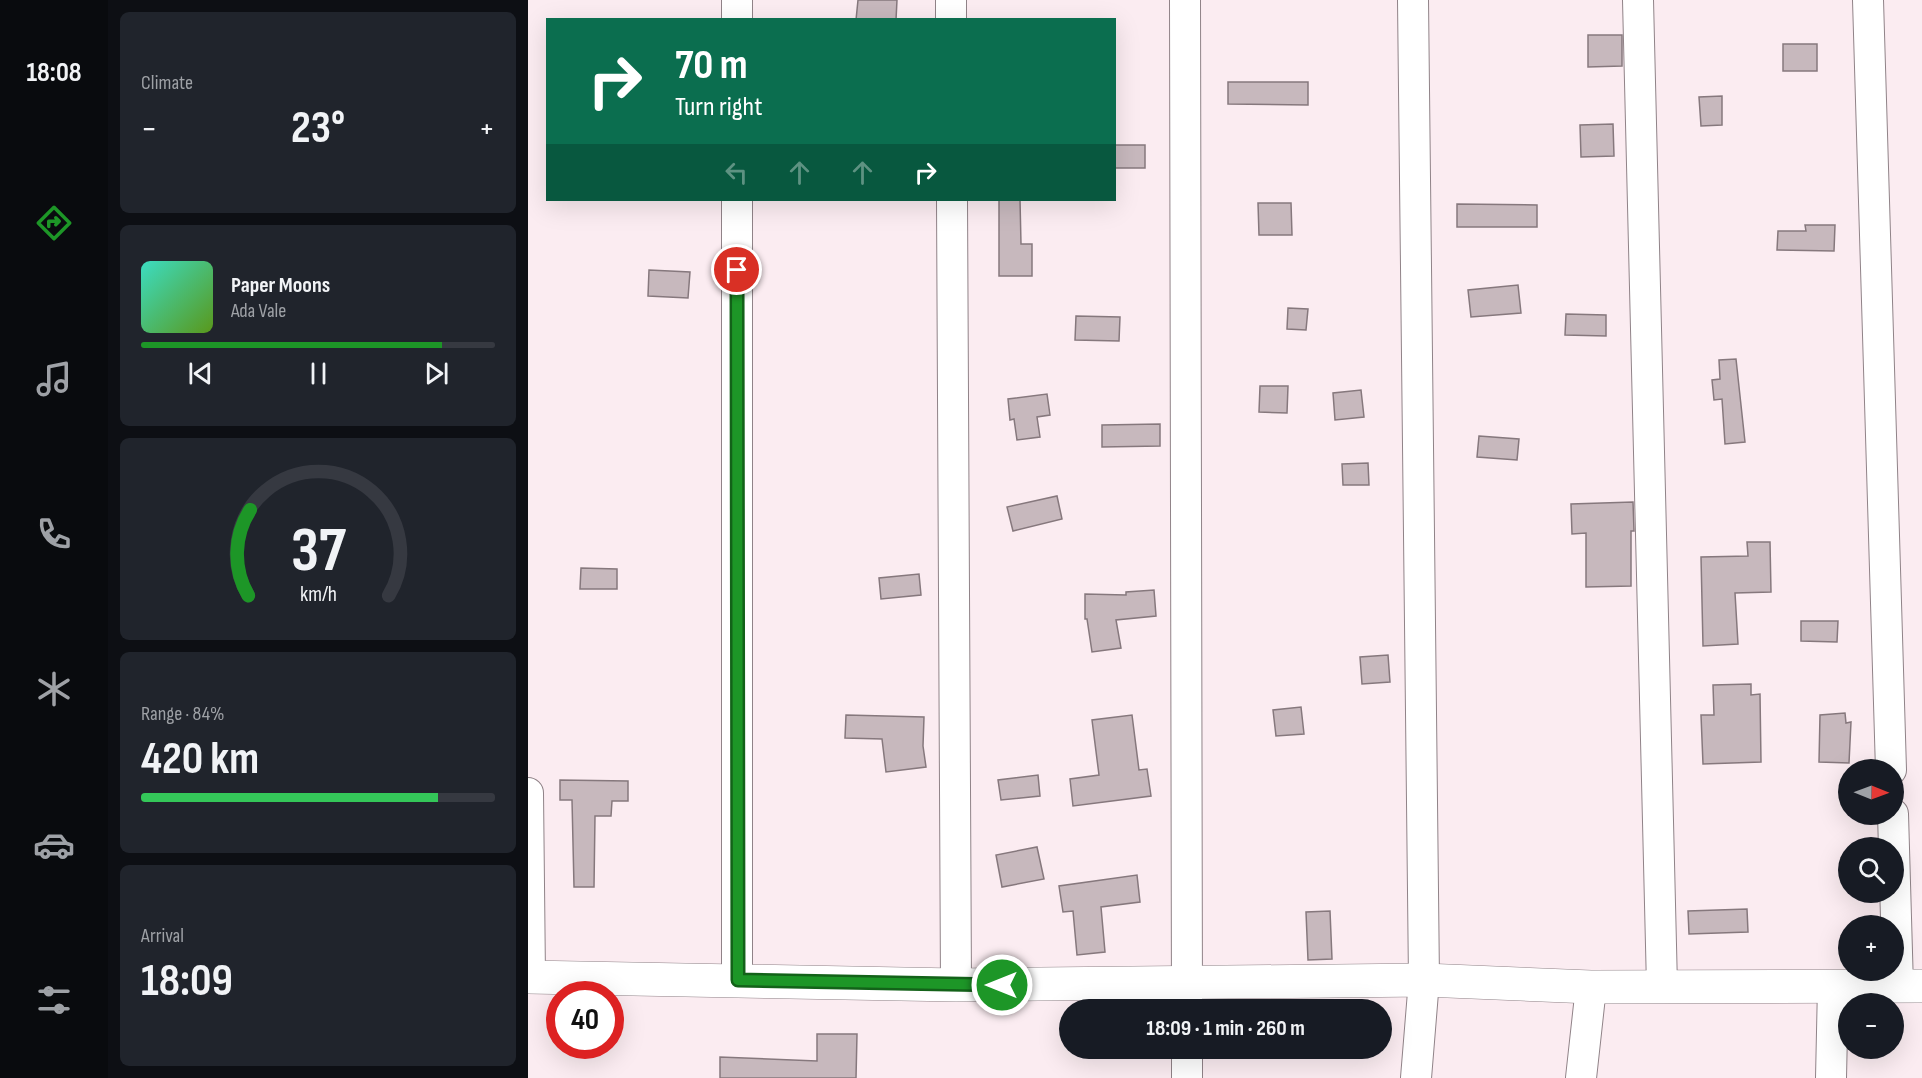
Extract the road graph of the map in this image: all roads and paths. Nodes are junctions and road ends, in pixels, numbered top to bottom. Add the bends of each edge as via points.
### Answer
1 (737, 0) edge
2 (951, 0) edge
3 (1185, 0) edge
4 (1413, 0) edge
5 (1638, 0) edge
6 (1868, 0) edge
7 (737, 18) edge
8 (951, 18) edge
9 (737, 201) edge
10 (952, 201) edge
11 (1891, 759) edge
12 (528, 792) edge
13 (1894, 825) edge
14 (529, 977) edge
15 (738, 980) junction
16 (1424, 980) junction
17 (956, 985) junction
18 (1662, 986) junction
19 (1833, 986) junction
20 (1910, 986) edge
21 (1591, 987) junction
22 (1187, 997) edge
23 (1187, 1059) edge
24 (1187, 1078) edge
25 (1416, 1078) edge
26 (1581, 1078) edge
27 (1832, 1078) edge

1 - 7 street
2 - 8 street
3 - 22 street
4 - 16 street
5 - 18 street
6 - 11 street
9 - 15 street
10 - 17 street
12 - 14 street
13 - 20 street
14 - 15 street
15 - 17 street
16 - 21 street
16 - 22 street
16 - 25 street
17 - 22 street
18 - 19 street
18 - 21 street
19 - 20 street
19 - 27 street
21 - 26 street
23 - 24 street

